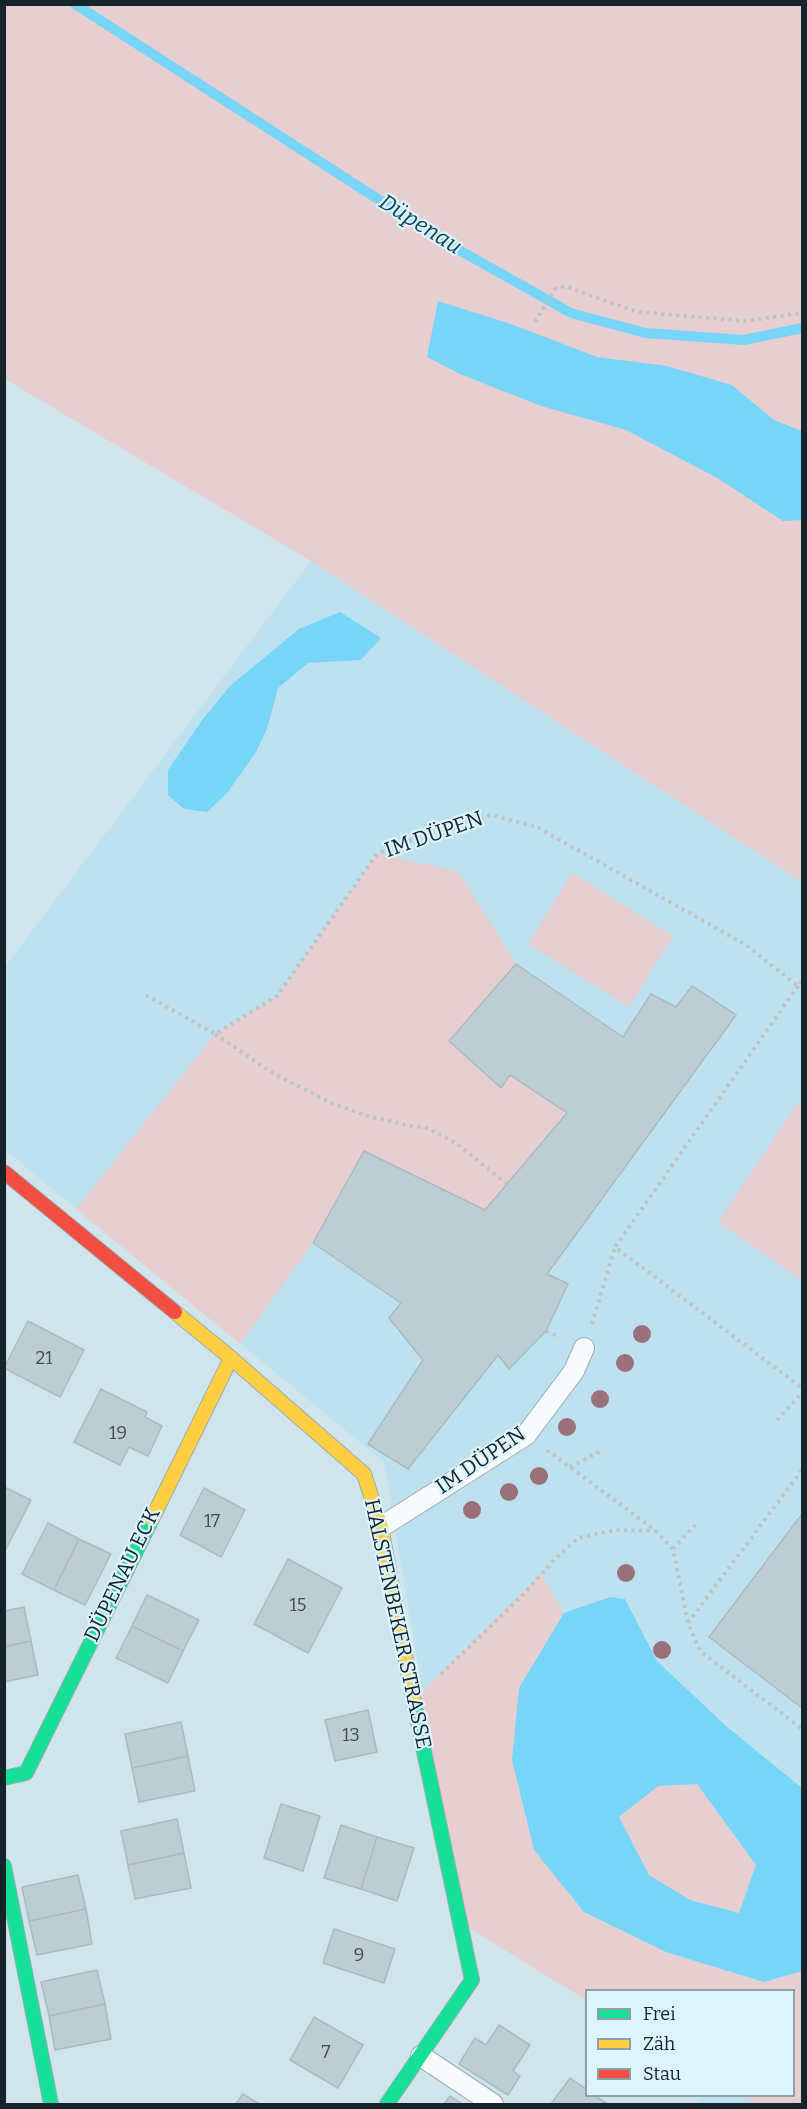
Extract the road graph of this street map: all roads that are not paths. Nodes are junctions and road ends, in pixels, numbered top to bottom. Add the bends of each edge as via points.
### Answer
1 (4, 1172) edge
2 (584, 1348) road end
3 (231, 1358) junction
4 (381, 1527) junction
5 (4, 1778) edge
6 (4, 1866) edge
7 (421, 2056) junction
8 (51, 2104) edge
9 (387, 2104) edge
10 (493, 2104) edge

1 - 3 street, HALSTENBEKER STRASSE
2 - 4 lane, IM DÜPEN via 574,1371 526,1435
3 - 4 street, HALSTENBEKER STRASSE via 364,1474
3 - 5 street, DÜPENAU ECK via 26,1773
4 - 7 street, HALSTENBEKER STRASSE via 472,1980
6 - 8 street
7 - 9 street, HALSTENBEKER STRASSE
7 - 10 lane

